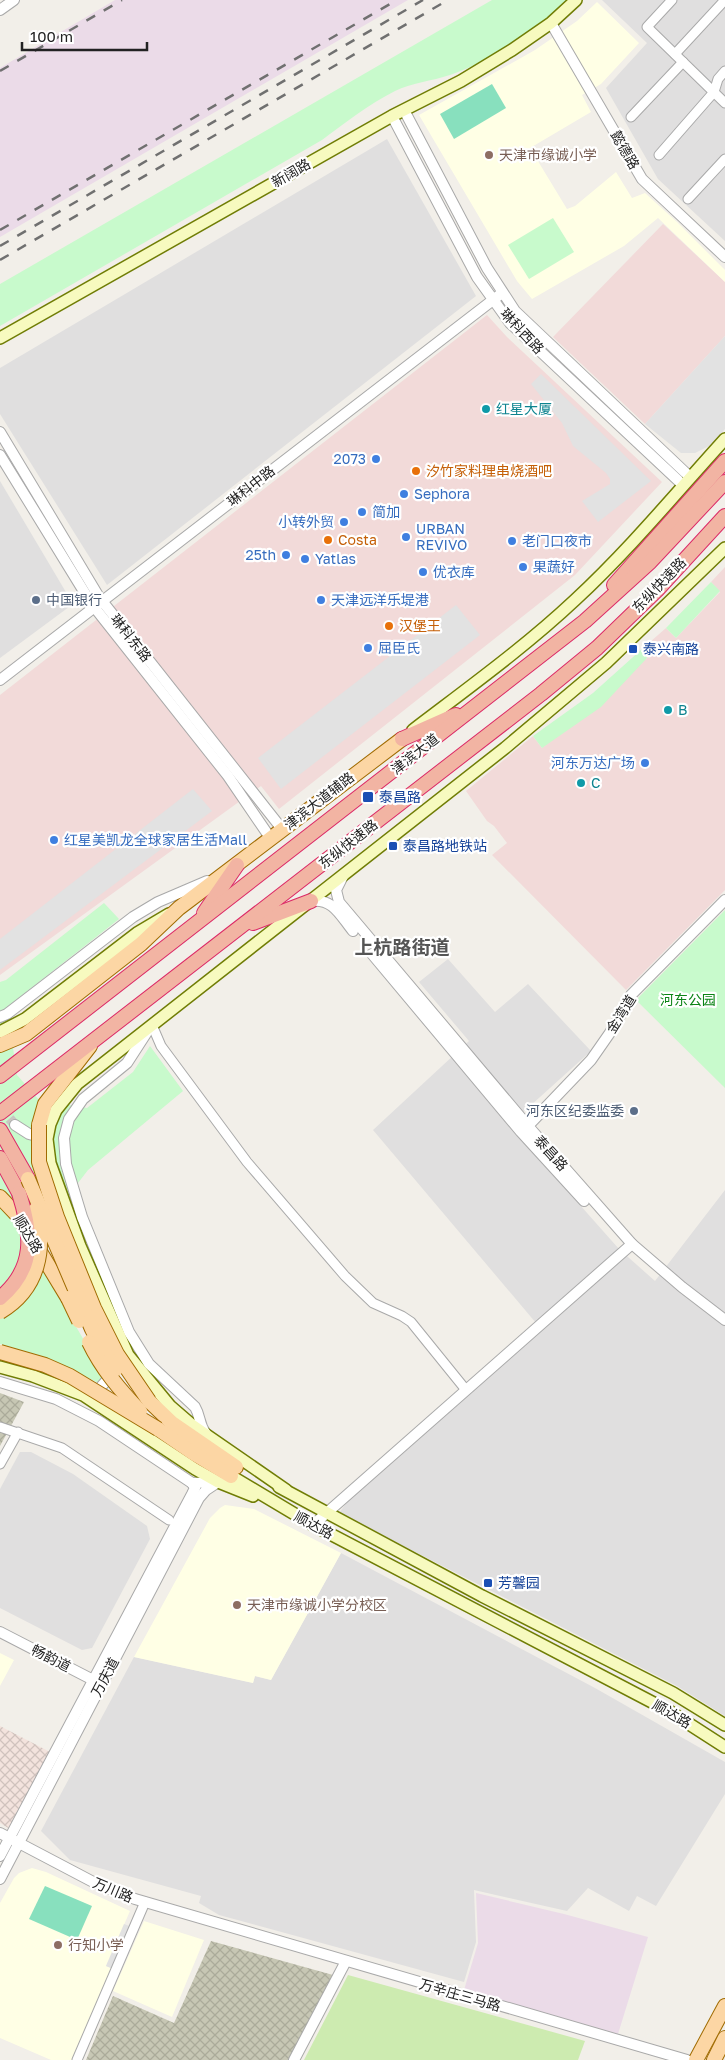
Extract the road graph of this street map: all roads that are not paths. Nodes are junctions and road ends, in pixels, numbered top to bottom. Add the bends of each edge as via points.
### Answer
1 (14, 0) edge
2 (576, 0) edge
3 (672, 0) edge
4 (725, 0) edge
5 (0, 10) edge
6 (551, 23) junction
7 (675, 54) junction
8 (682, 62) junction
9 (725, 71) edge
10 (714, 92) junction
11 (725, 103) edge
12 (404, 110) junction
13 (392, 116) junction
14 (631, 117) dead end
15 (659, 155) dead end
16 (725, 159) edge
17 (688, 198) dead end
18 (725, 256) edge
19 (501, 291) junction
20 (492, 298) junction
21 (0, 338) edge
22 (0, 432) edge
23 (725, 439) edge
24 (0, 455) edge
25 (725, 461) edge
26 (686, 481) junction
27 (725, 482) edge
28 (725, 516) edge
29 (725, 548) edge
30 (97, 602) junction
31 (585, 621) junction
32 (0, 675) edge
33 (0, 680) edge
34 (476, 707) junction
35 (402, 739) junction
36 (282, 829) junction
37 (270, 839) junction
38 (237, 865) junction
39 (345, 873) junction
40 (311, 900) junction
41 (725, 900) edge
42 (179, 908) junction
43 (196, 924) junction
44 (238, 928) junction
45 (0, 1017) edge
46 (152, 1024) junction
47 (0, 1032) edge
48 (95, 1040) junction
49 (0, 1046) edge
50 (0, 1076) edge
51 (0, 1113) edge
52 (15, 1125) tunnel mouth
53 (525, 1129) junction
54 (0, 1130) tunnel mouth
55 (47, 1139) junction
56 (0, 1158) edge
57 (28, 1179) junction
58 (0, 1197) edge
59 (630, 1246) junction
60 (0, 1298) edge
61 (0, 1312) edge
62 (725, 1320) edge
63 (725, 1328) edge
64 (0, 1352) edge
65 (128, 1354) junction
66 (0, 1367) edge
67 (0, 1382) edge
68 (466, 1390) junction
69 (90, 1400) junction
70 (148, 1401) junction
71 (0, 1427) edge
72 (158, 1429) junction
73 (18, 1432) junction
74 (210, 1439) junction
75 (0, 1464) edge
76 (228, 1475) junction
77 (192, 1483) junction
78 (286, 1490) junction
79 (325, 1512) junction
80 (169, 1520) dead end
81 (313, 1525) junction
82 (0, 1632) edge
83 (98, 1682) junction
84 (725, 1725) edge
85 (725, 1747) edge
86 (0, 1832) edge
87 (14, 1840) junction
88 (0, 1856) edge
89 (0, 1879) edge
90 (145, 1902) junction
91 (234, 1929) joint
92 (346, 1961) junction
93 (725, 2006) edge
94 (725, 2038) edge
95 (77, 2060) edge
96 (294, 2060) edge
97 (687, 2060) edge
98 (696, 2060) edge
99 (714, 2060) edge

1 - 5 street
2 - 6 main road, 新阔路
3 - 7 street via 647,26
4 - 7 street
6 - 12 main road, 新阔路 via 461,81
6 - 18 street, 懿德路 via 642,179
7 - 8 street
8 - 10 street
8 - 14 street
9 - 10 street
10 - 11 street
10 - 15 street
12 - 13 main road, 新阔路
12 - 19 street, 琳科西路
13 - 20 street, 琳科西路 via 477,277
13 - 21 main road, 新阔路
16 - 17 street
19 - 20 street, 琳科中路
19 - 26 street, 琳科西路 via 515,311
20 - 26 street, 琳科西路 via 510,323
20 - 30 street, 琳科中路
22 - 30 street, 琳科东路
23 - 26 main road, 津滨大道
24 - 30 street, 琳科东路
25 - 31 highway via 632,563
26 - 35 main road, 津滨大道 via 576,600 530,640
27 - 31 highway, 东纵快速路 via 650,562
28 - 44 highway, 东纵快速路 via 657,590 597,648
29 - 39 main road via 606,663 505,748
30 - 32 street, 琳科中路
30 - 33 street, 琳科中路
30 - 36 street, 琳科东路
30 - 37 street, 琳科东路 via 228,776
31 - 34 highway, 津滨大道
34 - 35 highway
34 - 43 highway, 津滨大道
35 - 36 main road, 津滨大道辅路
36 - 37 main road, 津滨大道辅路
37 - 38 main road, 津滨大道辅路
38 - 42 main road, 津滨大道辅路
38 - 43 highway
38 - 45 street via 133,917
39 - 40 main road
39 - 53 street, 泰昌路 via 336,890 339,902
40 - 44 highway
40 - 46 main road
40 - 53 street, 泰昌路 via 320,899 332,904
41 - 53 street, 金湾道 via 630,996 591,1060
42 - 47 main road via 137,933 25,1019
42 - 49 main road, 津滨大道辅路 via 141,944 26,1034
43 - 50 highway
44 - 48 highway, 东纵快速路
46 - 55 main road via 71,1090 56,1110
46 - 68 street via 161,1046 247,1162 345,1276 373,1303 411,1322
46 - 74 street via 127,1064 83,1099 69,1119 64,1138 66,1164 82,1217 129,1332 149,1364 195,1407 200,1425
48 - 51 highway, 东纵快速路
48 - 70 main road, bridge via 45,1104 39,1125 39,1162 57,1217 94,1308 116,1354
52 - 55 street via 29,1134
53 - 59 street, 泰昌路
54 - 57 highway
55 - 65 main road via 50,1163 80,1246
56 - 60 highway, bridge via 19,1193 30,1245 28,1259 15,1282
57 - 61 main road, bridge via 39,1222 39,1259 29,1284 18,1299
57 - 70 main road, 顺达路, bridge via 92,1329 130,1386
58 - 72 main road, 顺达路, bridge via 19,1217 68,1298 98,1361 124,1395
59 - 62 street, 泰昌路
59 - 63 street, 泰昌路 via 682,1295
59 - 68 street
64 - 72 main road, bridge via 70,1376
65 - 69 street
65 - 74 main road via 170,1406
66 - 69 main road via 33,1376
67 - 77 street via 56,1399 99,1421
68 - 79 street
69 - 76 main road via 171,1454
70 - 76 main road, 顺达路
71 - 73 street
72 - 76 main road, 顺达路
73 - 75 street
73 - 80 street via 62,1448
74 - 78 main road
76 - 77 street
76 - 78 main road, 顺达路
76 - 81 main road, 顺达路
76 - 83 street, 万庆道 via 199,1498
77 - 83 street, 万庆道 via 195,1488
78 - 79 main road, 顺达路
79 - 81 street
79 - 84 main road, 顺达路 via 673,1693
81 - 85 main road, 顺达路 via 668,1711
82 - 83 street, 畅韵道
83 - 87 street, 万庆道
86 - 87 street, 万川路
87 - 88 street, 万庆道
87 - 89 street, 万庆道
87 - 90 street, 万川路 via 97,1884
90 - 91 street, 万川路
90 - 95 street
91 - 92 street, 万辛庄三马路
92 - 96 street
92 - 97 street, 万辛庄三马路
93 - 98 main road
94 - 99 main road

